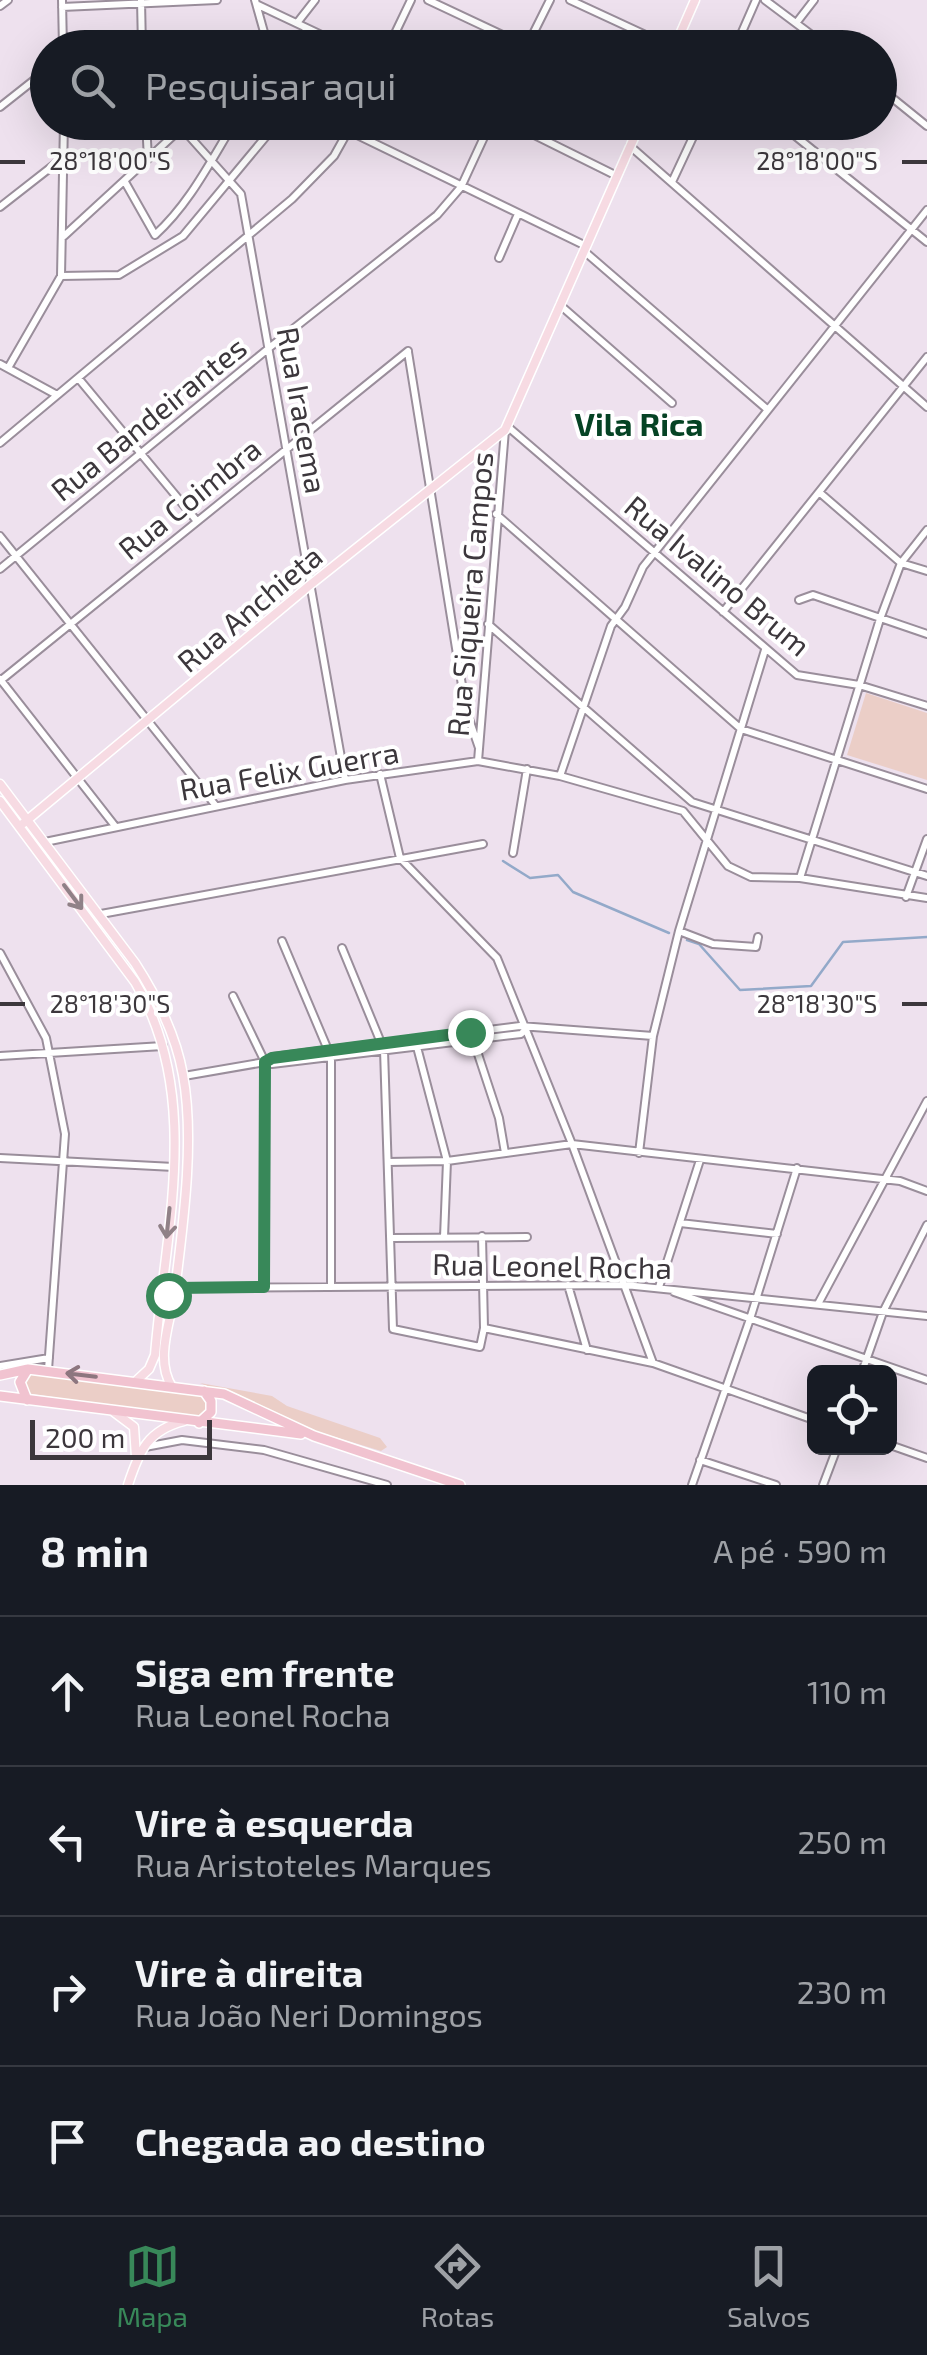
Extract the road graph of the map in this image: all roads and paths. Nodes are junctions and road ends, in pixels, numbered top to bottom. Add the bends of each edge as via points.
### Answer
1 (8, 0) edge
2 (217, 0) edge
3 (315, 0) edge
4 (412, 0) edge
5 (428, 0) edge
6 (550, 0) edge
7 (570, 0) edge
8 (695, 0) edge
9 (756, 0) edge
10 (764, 0) edge
11 (814, 0) edge
12 (141, 2) edge
13 (62, 3) edge
14 (257, 3) edge
15 (0, 6) edge
16 (274, 14) junction
17 (798, 22) junction
18 (297, 23) junction
19 (306, 29) edge
20 (63, 30) edge
21 (142, 30) edge
22 (264, 30) edge
23 (265, 30) edge
24 (397, 30) edge
25 (492, 30) edge
26 (536, 30) edge
27 (636, 30) edge
28 (682, 30) edge
29 (743, 30) edge
30 (808, 30) edge
31 (30, 83) edge
32 (897, 102) edge
33 (0, 106) edge
34 (927, 126) edge
35 (64, 140) edge
36 (147, 140) edge
37 (169, 140) edge
38 (197, 140) edge
39 (224, 140) edge
40 (263, 140) edge
41 (343, 140) edge
42 (375, 140) edge
43 (483, 140) edge
44 (544, 140) edge
45 (633, 140) edge
46 (692, 140) edge
47 (800, 140) edge
48 (630, 146) junction
49 (64, 157) junction
50 (148, 160) junction
51 (213, 160) junction
52 (617, 176) junction
53 (230, 181) junction
54 (124, 182) junction
55 (672, 182) junction
56 (461, 187) junction
57 (0, 206) edge
58 (927, 210) edge
59 (518, 214) junction
60 (911, 230) junction
61 (64, 237) junction
62 (250, 237) junction
63 (927, 242) edge
64 (585, 248) junction
65 (499, 258) dead end
66 (61, 276) junction
67 (560, 305) junction
68 (836, 327) junction
69 (269, 348) junction
70 (927, 357) edge
71 (4, 366) edge
72 (79, 379) junction
73 (903, 387) junction
74 (57, 395) junction
75 (672, 403) dead end
76 (926, 405) edge
77 (768, 410) junction
78 (506, 428) junction
79 (0, 443) edge
80 (286, 447) junction
81 (139, 453) junction
82 (429, 492) junction
83 (819, 492) junction
84 (496, 514) junction
85 (196, 520) junction
86 (927, 530) edge
87 (0, 536) edge
88 (654, 552) junction
89 (16, 556) junction
90 (901, 563) junction
91 (0, 570) edge
92 (927, 572) edge
93 (310, 586) junction
94 (799, 600) dead end
95 (724, 612) junction
96 (880, 618) junction
97 (616, 620) junction
98 (70, 623) junction
99 (488, 624) junction
100 (927, 634) edge
101 (765, 650) junction
102 (0, 680) edge
103 (859, 685) junction
104 (927, 706) edge
105 (583, 709) junction
106 (148, 721) junction
107 (741, 730) junction
108 (479, 748) junction
109 (478, 761) junction
110 (836, 761) junction
111 (526, 770) junction
112 (380, 774) junction
113 (560, 776) junction
114 (78, 778) junction
115 (346, 780) junction
116 (0, 784) edge
117 (927, 789) edge
118 (0, 801) edge
119 (216, 806) junction
120 (716, 810) junction
121 (0, 818) edge
122 (28, 820) junction
123 (17, 822) junction
124 (115, 826) junction
125 (812, 838) junction
126 (927, 839) edge
127 (45, 842) junction
128 (707, 842) junction
129 (483, 844) dead end
130 (513, 853) dead end
131 (400, 858) junction
132 (915, 873) junction
133 (927, 876) edge
134 (800, 878) junction
135 (906, 897) junction
136 (927, 898) edge
137 (101, 914) junction
138 (680, 931) junction
139 (758, 937) dead end
140 (282, 941) dead end
141 (342, 948) dead end
142 (0, 953) edge
143 (233, 996) dead end
144 (527, 1028) junction
145 (472, 1036) junction
146 (653, 1036) junction
147 (416, 1043) junction
148 (163, 1046) junction
149 (384, 1047) junction
150 (52, 1053) junction
151 (330, 1054) junction
152 (0, 1056) edge
153 (166, 1057) junction
154 (178, 1057) junction
155 (265, 1062) junction
156 (184, 1076) junction
157 (925, 1102) edge
158 (572, 1144) junction
159 (505, 1153) junction
160 (638, 1153) junction
161 (0, 1158) edge
162 (700, 1159) junction
163 (447, 1161) junction
164 (64, 1162) junction
165 (388, 1162) junction
166 (174, 1167) junction
167 (797, 1168) junction
168 (883, 1180) junction
169 (927, 1191) edge
170 (680, 1223) junction
171 (927, 1226) edge
172 (777, 1234) junction
173 (482, 1236) junction
174 (444, 1237) junction
175 (526, 1237) dead end
176 (392, 1238) junction
177 (484, 1285) junction
178 (568, 1285) junction
179 (625, 1285) junction
180 (331, 1286) junction
181 (391, 1286) junction
182 (658, 1286) junction
183 (264, 1287) junction
184 (160, 1288) junction
185 (175, 1288) junction
186 (757, 1299) junction
187 (818, 1304) junction
188 (883, 1312) junction
189 (927, 1316) edge
190 (750, 1320) junction
191 (484, 1328) junction
192 (587, 1350) junction
193 (49, 1358) junction
194 (866, 1360) junction
195 (654, 1363) junction
196 (864, 1365) edge
197 (0, 1366) edge
198 (28, 1368) junction
199 (48, 1370) junction
200 (0, 1375) edge
201 (927, 1380) edge
202 (135, 1382) junction
203 (172, 1387) junction
204 (725, 1390) junction
205 (204, 1391) junction
206 (0, 1396) edge
207 (27, 1400) junction
208 (111, 1410) junction
209 (807, 1418) edge
210 (184, 1421) junction
211 (199, 1423) junction
212 (314, 1436) junction
213 (144, 1447) junction
214 (897, 1447) edge
215 (834, 1455) edge
216 (927, 1458) edge
217 (700, 1460) junction
218 (136, 1462) junction
219 (128, 1485) edge
220 (386, 1485) edge
221 (460, 1485) edge
222 (692, 1485) edge
223 (776, 1485) edge
224 (824, 1485) edge

1 - 15 street
2 - 12 street
3 - 18 street
4 - 24 street
5 - 25 street
6 - 26 street
7 - 27 street
8 - 28 main road
9 - 29 street
10 - 17 street
11 - 17 street
12 - 13 street
12 - 21 street
13 - 20 street
14 - 16 street
14 - 22 street
16 - 18 street
16 - 23 street
17 - 30 street
18 - 19 street
31 - 33 street
32 - 34 street
35 - 49 street
36 - 50 street
37 - 50 street
38 - 51 street, Rua Iracema
39 - 51 street
40 - 53 street
41 - 62 street
42 - 56 street
43 - 56 street, Rua Bandeirantes
44 - 52 street
45 - 48 main road, Rua Siqueira Campos
46 - 55 street
47 - 60 street
48 - 52 main road, Rua Siqueira Campos
48 - 55 street
49 - 57 street
49 - 61 street
50 - 54 street
51 - 53 street, Rua Iracema
51 - 54 street via 154,235
52 - 64 main road, Rua Siqueira Campos
53 - 62 street, Rua Iracema via 241,194
53 - 66 street via 183,236 144,261 119,274
54 - 61 street
55 - 68 street
56 - 59 street
56 - 69 street, Rua Bandeirantes via 437,215
58 - 60 street
59 - 64 street
59 - 65 street
60 - 63 street
60 - 68 street
61 - 66 street
62 - 69 street, Rua Iracema
62 - 72 street
64 - 67 main road, Rua Siqueira Campos
64 - 77 street
66 - 71 street
67 - 75 street
67 - 78 main road, Rua Siqueira Campos
68 - 73 street
68 - 77 street
69 - 80 street, Rua Iracema
69 - 81 street, Rua Bandeirantes
70 - 73 street
71 - 74 street
72 - 74 street
72 - 81 street
73 - 76 street
73 - 83 street
74 - 79 street
77 - 88 street
78 - 82 main road, Rua Anchieta
78 - 84 street, Rua Siqueira Campos
78 - 88 street, Rua Ivalino Brum
80 - 82 street, Rua Coimbra via 408,351
80 - 85 street, Rua Coimbra
80 - 93 street, Rua Iracema
81 - 85 street
81 - 89 street, Rua Bandeirantes
82 - 93 main road, Rua Anchieta
82 - 108 street via 466,710
83 - 90 street
83 - 95 street
84 - 97 street
84 - 99 street, Rua Siqueira Campos
85 - 98 street, Rua Coimbra
86 - 90 street
87 - 89 street
88 - 95 street, Rua Ivalino Brum
88 - 97 street
89 - 91 street, Rua Bandeirantes
89 - 98 street
90 - 92 street
90 - 96 street
93 - 106 main road, Rua Anchieta
93 - 115 street, Rua Iracema
94 - 96 street via 813,596
95 - 101 street, Rua Ivalino Brum
96 - 100 street
96 - 103 street
97 - 105 street
97 - 107 street
98 - 102 street, Rua Coimbra
98 - 106 street
99 - 105 street
99 - 108 street, Rua Siqueira Campos
101 - 103 street, Rua Ivalino Brum via 797,674
101 - 107 street
102 - 114 street
103 - 104 street, Rua Ivalino Brum
103 - 110 street
105 - 113 street
105 - 120 street via 692,802
106 - 114 main road, Rua Anchieta
106 - 119 street
107 - 110 street
107 - 120 street
108 - 109 street, Rua Siqueira Campos
109 - 111 street, Rua Felix Guerra
109 - 112 street, Rua Felix Guerra
110 - 117 street
110 - 125 street
111 - 113 street, Rua Felix Guerra
111 - 130 street
112 - 115 street, Rua Felix Guerra
112 - 131 street
113 - 128 street, Rua Felix Guerra via 683,811
114 - 122 main road, Rua Anchieta
114 - 124 street
115 - 119 street, Rua Felix Guerra
116 - 122 main road
118 - 123 main road
119 - 124 street, Rua Felix Guerra
120 - 125 street
120 - 128 street
121 - 123 street
122 - 123 main road, Rua Anchieta
122 - 127 main road
123 -> 148 main road via 135,982
124 - 127 street, Rua Felix Guerra
125 - 132 street
125 - 134 street
126 - 132 street
127 - 137 main road
128 - 134 street, Rua Felix Guerra via 728,866 751,878
128 - 138 street
129 - 131 street
131 - 137 street
131 - 144 street via 497,958
132 - 133 street
132 - 135 street
134 - 135 street, Rua Felix Guerra
135 - 136 street, Rua Felix Guerra
137 - 154 main road via 153,991
138 - 139 street via 713,944 756,947
138 - 146 street
140 - 151 street
141 - 149 street
142 - 150 street
143 - 155 street
144 - 145 street
144 - 146 street
144 - 158 street
145 - 147 street
145 - 159 street
146 - 160 street
147 - 149 street
147 - 163 street
148 - 150 street
148 - 153 main road
148 - 154 main road via 173,1046
149 - 151 street
149 - 165 street
150 - 152 street
150 - 164 street
151 - 155 street
151 - 180 street
153 - 156 main road via 176,1076
153 - 166 main road via 175,1106
154 - 156 main road
155 - 156 street
155 - 183 street
156 - 185 main road via 186,1168
157 - 168 street
158 - 159 street
158 - 160 street
158 - 179 street
159 - 163 street
160 - 162 street
161 - 164 street
162 - 167 street
162 - 170 street
163 - 165 street
163 - 174 street
164 - 166 street
164 - 193 street
165 - 176 street
166 -> 184 main road
167 - 168 street
167 - 172 street
168 - 169 street
168 - 187 street
170 - 172 street
170 - 182 street
171 - 188 street
172 - 186 street
173 - 174 street
173 - 175 street
173 - 177 street
174 - 176 street
176 - 181 street
177 - 178 street, Rua Leonel Rocha
177 - 181 street, Rua Leonel Rocha
177 - 191 street
178 - 179 street, Rua Leonel Rocha
178 - 192 street
179 - 182 street, Rua Leonel Rocha
179 - 195 street
180 - 181 street, Rua Leonel Rocha
180 - 183 street, Rua Leonel Rocha
181 - 191 street via 393,1329 480,1347
182 - 186 street, Rua Leonel Rocha
182 - 190 street
183 - 185 street, Rua Leonel Rocha
184 - 185 street, Rua Leonel Rocha via 170,1295
184 - 202 main road via 152,1362
185 - 203 main road via 163,1355
186 - 187 street, Rua Leonel Rocha
186 - 190 street
187 - 188 street, Rua Leonel Rocha
188 - 189 street, Rua Leonel Rocha
188 - 194 street
190 - 194 street
190 - 204 street
191 - 192 street
192 - 195 street
193 - 197 street
193 - 199 street
194 - 196 street
194 - 201 street
195 - 204 street
198 - 199 highway
198 - 200 highway
198 - 207 highway via 20,1382
202 -> 199 highway
202 - 203 highway
203 - 205 highway
204 - 209 street
204 - 217 street
205 - 211 highway via 211,1412
205 - 212 highway via 236,1398
206 - 207 highway
207 - 208 highway
208 - 210 highway
208 - 218 main road via 134,1427
210 - 211 highway
210 - 213 main road via 158,1430
211 - 212 highway
212 - 221 highway
213 - 218 main road
213 - 220 street via 182,1440 264,1450
214 - 216 street
215 - 224 street
217 - 222 street
217 - 223 street
218 - 219 main road

